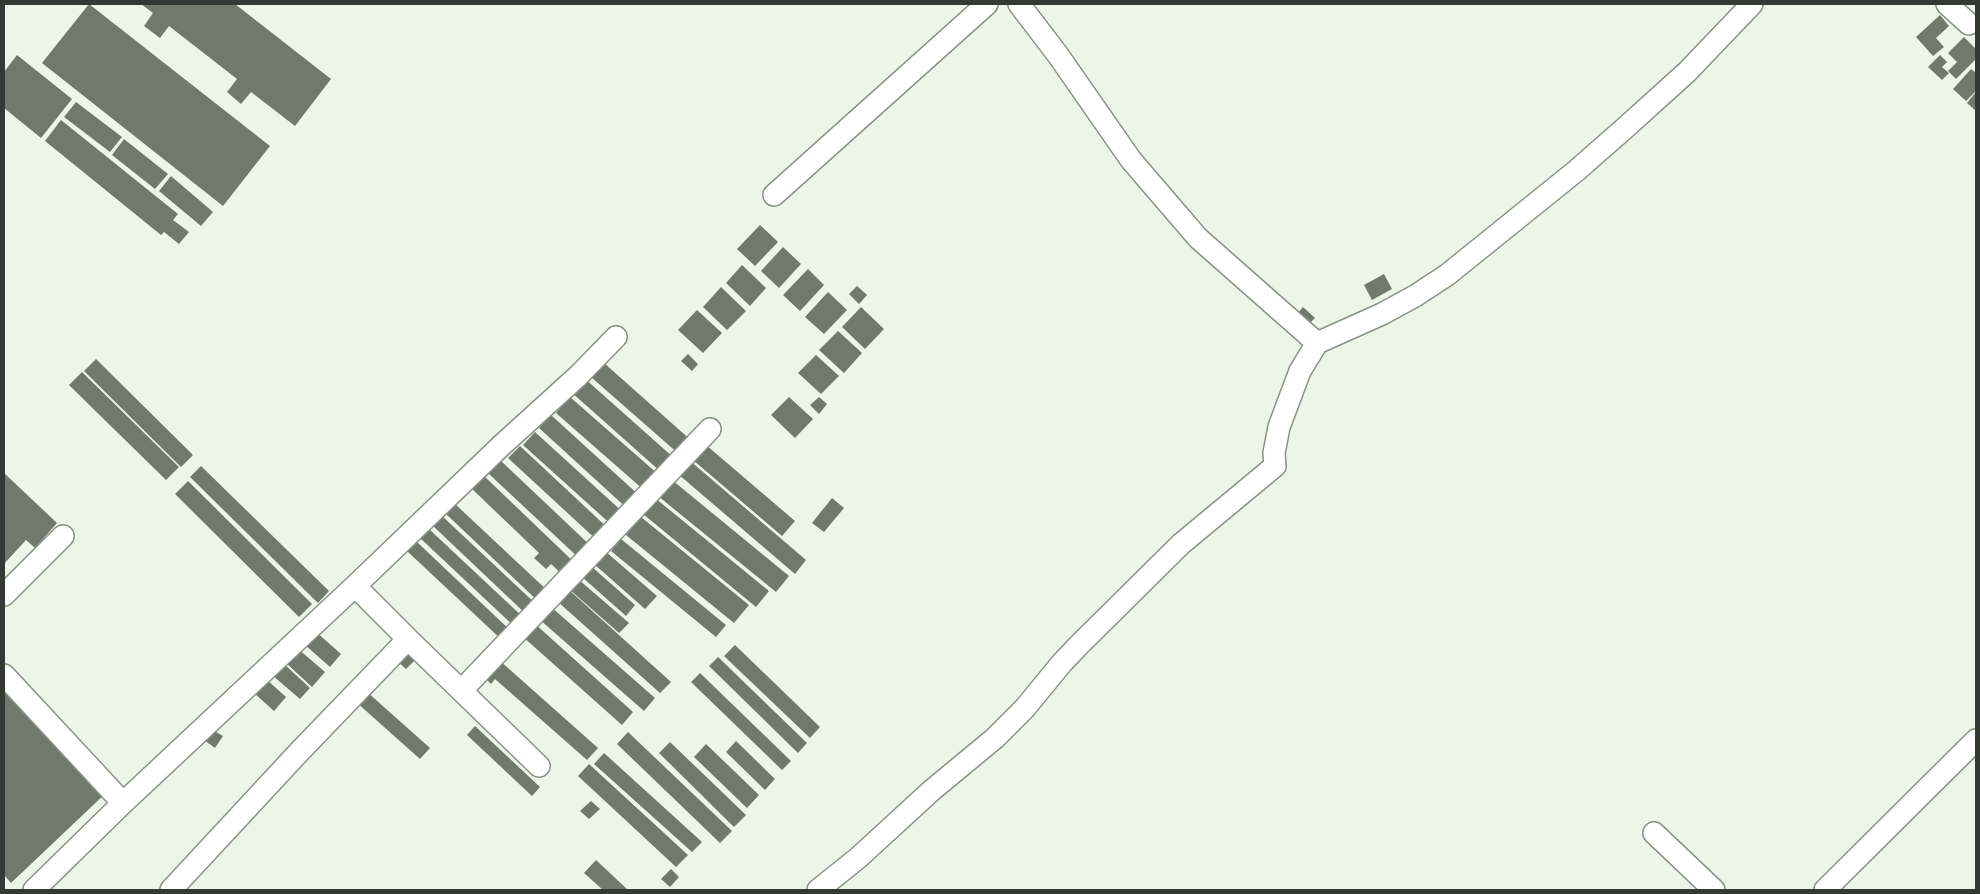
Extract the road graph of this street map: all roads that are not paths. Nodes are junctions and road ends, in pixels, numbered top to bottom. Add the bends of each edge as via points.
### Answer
1 (987, 4) edge
2 (1019, 4) edge
3 (1752, 4) edge
4 (1947, 4) edge
5 (1974, 23) edge
6 (774, 195) dead end
7 (616, 337) dead end
8 (1317, 343) junction
9 (710, 429) dead end
10 (63, 536) dead end
11 (355, 586) junction
12 (4, 595) edge
13 (408, 639) junction
14 (4, 675) edge
15 (462, 690) junction
16 (1976, 740) edge
17 (539, 766) dead end
18 (123, 802) junction
19 (1654, 833) dead end
20 (34, 890) edge
21 (171, 890) edge
22 (818, 890) edge
23 (1714, 890) edge
24 (1825, 890) edge

1 - 6 street
2 - 8 street via 1131,160 1198,238
3 - 8 street via 1687,72 1625,128 1447,275 1415,296
4 - 5 street
7 - 11 street
8 - 22 street via 1300,371 1279,427 1275,466 1181,544 1066,658 1025,708 995,738
9 - 15 street
10 - 12 street
11 - 13 street
11 - 18 street
13 - 15 street
13 - 21 street
14 - 18 street
15 - 17 street
16 - 24 street
18 - 20 street
19 - 23 street

